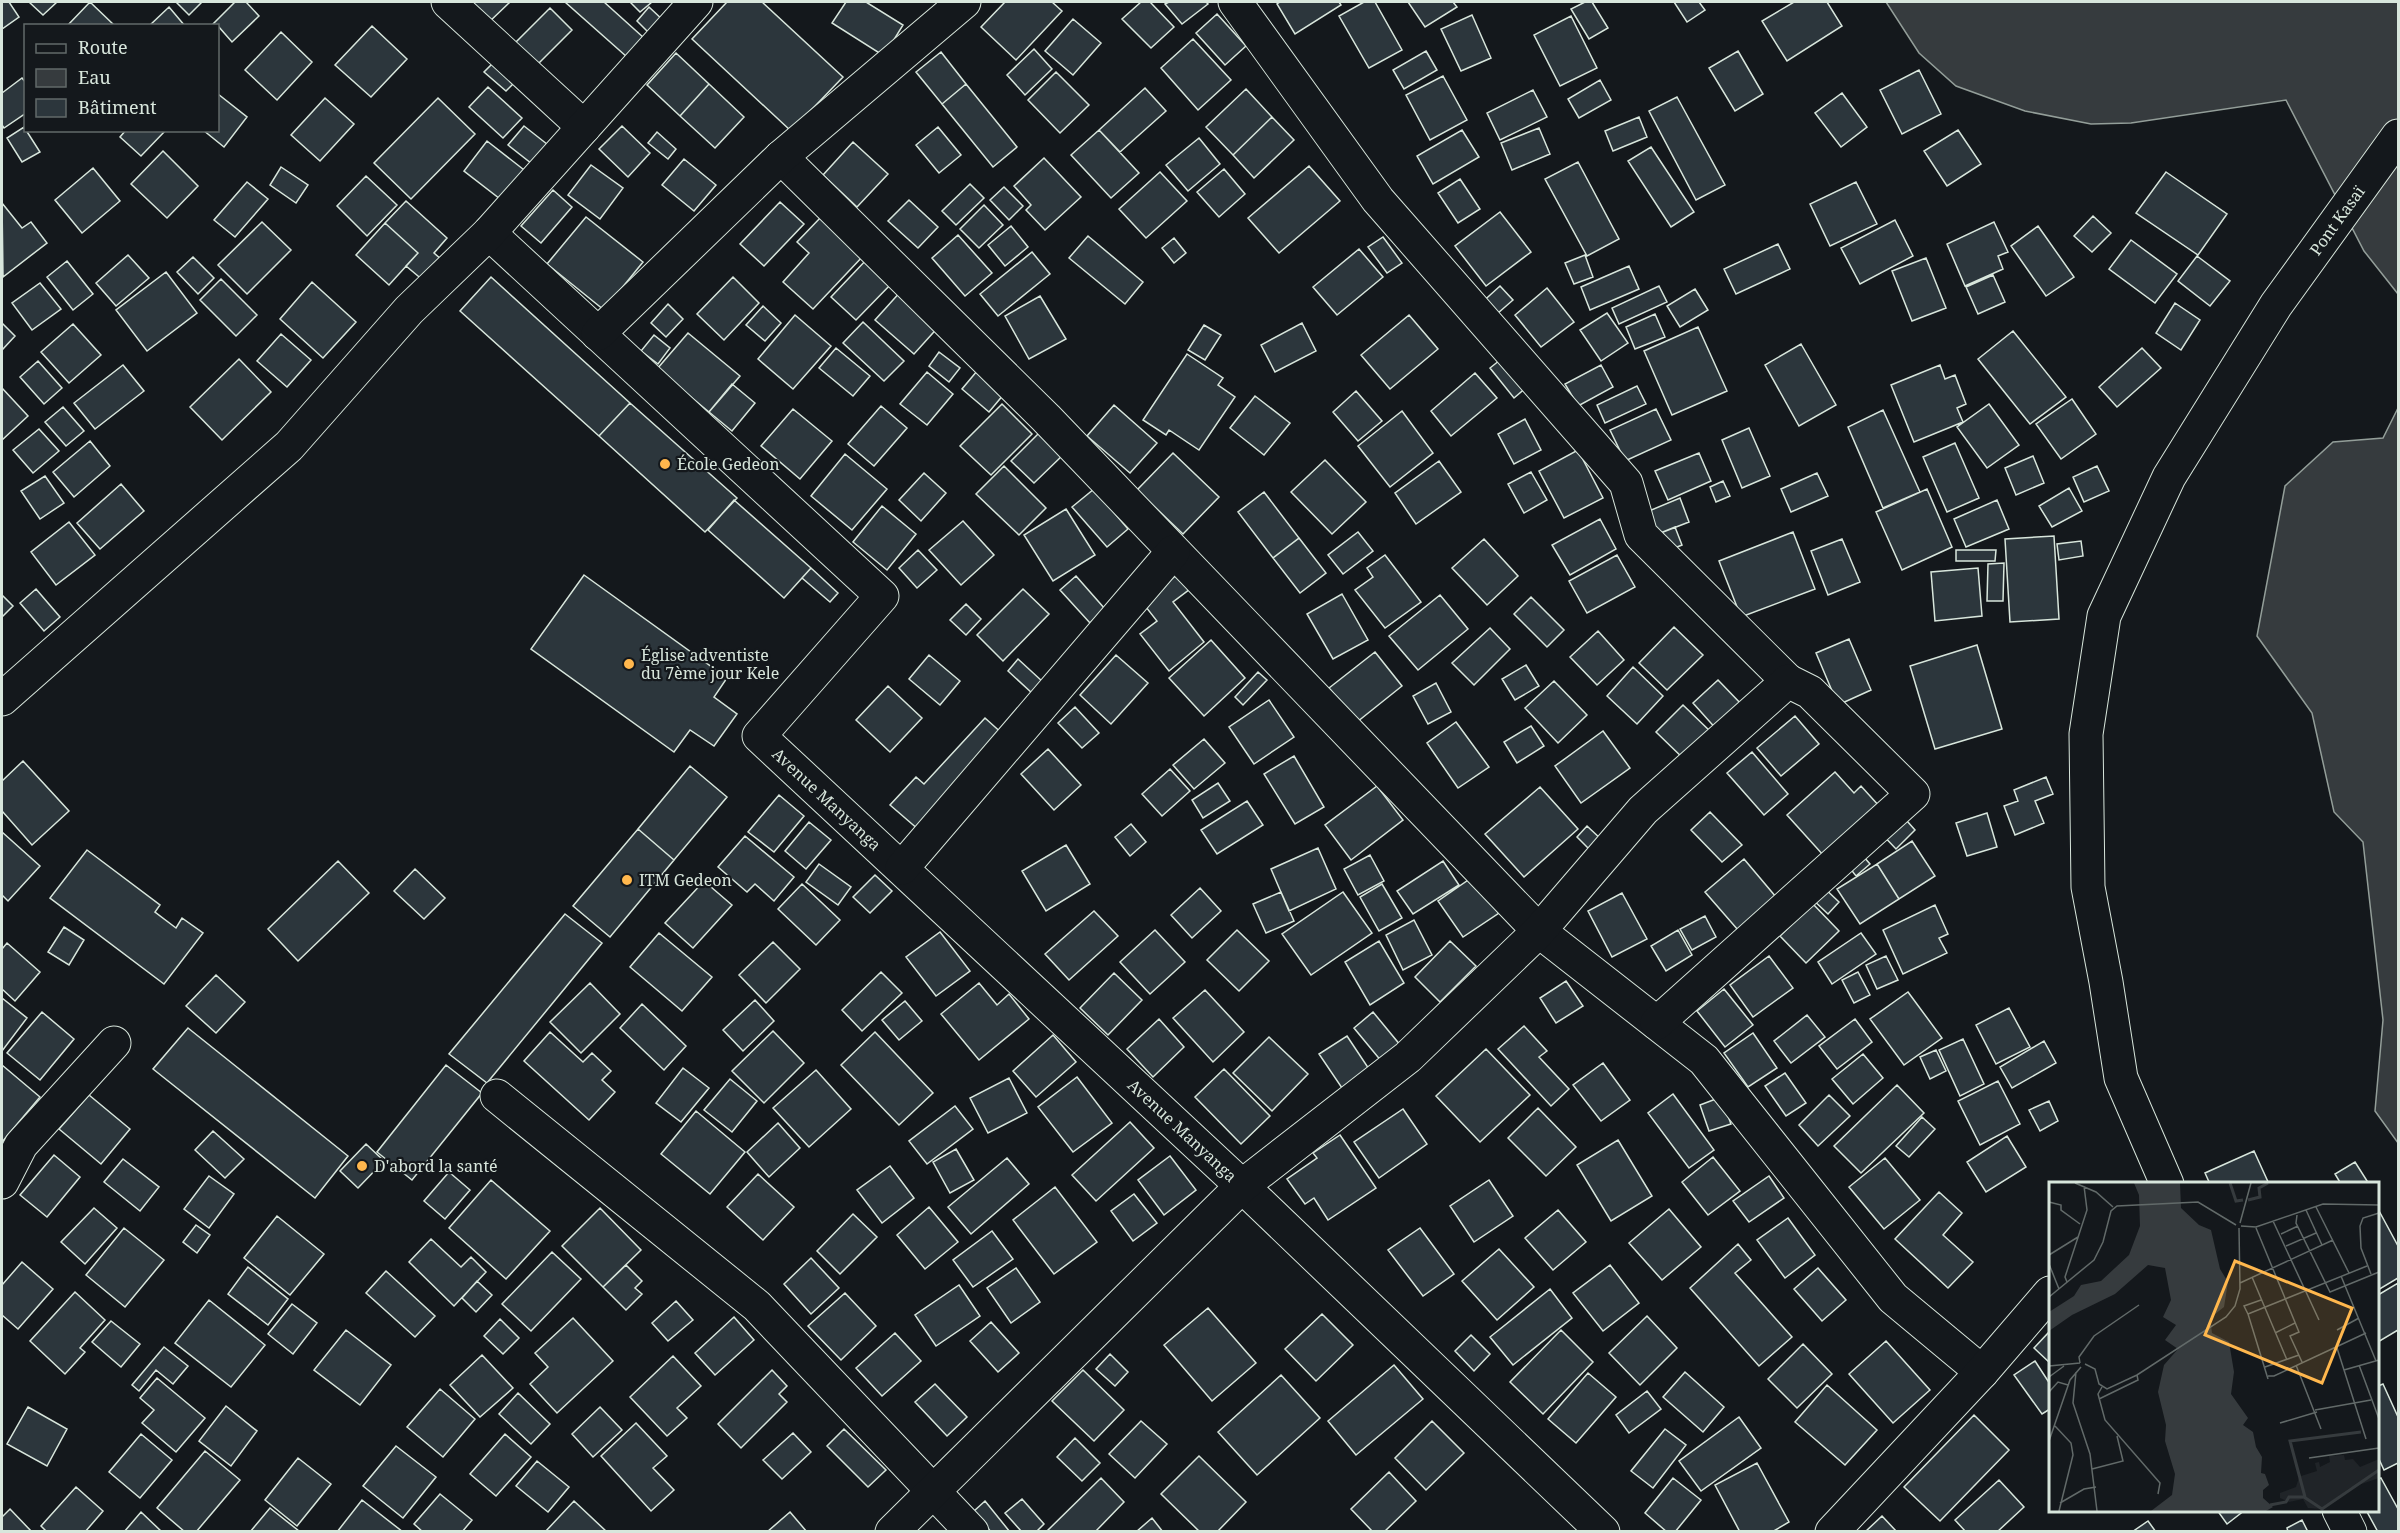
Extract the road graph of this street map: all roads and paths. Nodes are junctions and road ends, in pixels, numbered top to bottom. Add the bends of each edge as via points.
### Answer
1 (448, 2) edge
2 (696, 2) edge
3 (964, 2) edge
4 (1235, 2) edge
5 (584, 127) junction
6 (2398, 136) edge
7 (781, 157) junction
8 (489, 232) junction
9 (598, 334) junction
10 (1173, 552) junction
11 (1788, 681) junction
12 (2, 699) edge
13 (902, 868) junction
14 (1539, 931) junction
15 (1657, 1023) junction
16 (114, 1043) dead end
17 (497, 1096) dead end
18 (2157, 1178) edge
19 (2, 1182) edge
20 (1242, 1186) junction
21 (2049, 1294) edge
22 (1982, 1372) junction
23 (934, 1490) junction
24 (2340, 1512) edge
25 (892, 1532) edge
26 (972, 1532) edge
27 (1602, 1532) edge
28 (1832, 1532) edge
29 (2350, 1532) edge

1 - 5 street
2 - 5 street
3 - 7 street
4 - 11 street via 1378,200 1626,483 1641,535
5 - 8 street
6 - 18 street, Pont Kasaï via 2276,305 2169,477 2104,616 2086,734 2088,887 2121,1078
7 - 9 street
7 - 10 street via 1046,418
8 - 9 street
8 - 12 street via 409,310 289,446
9 - 13 street, Avenue Manyanga via 882,596 759,735
10 - 13 street
10 - 14 street
11 - 14 street via 1643,810
11 - 15 street via 1810,692 1913,794
13 - 20 street, Avenue Manyanga
14 - 15 street
14 - 20 street via 1408,1057
15 - 22 street via 1704,1059 1893,1298
16 - 19 street via 21,1145
17 - 23 street via 757,1306
20 - 23 street
20 - 27 street, Avenue Manyanga
21 - 22 street
22 - 28 street
23 - 25 street
23 - 26 street
24 - 29 street

